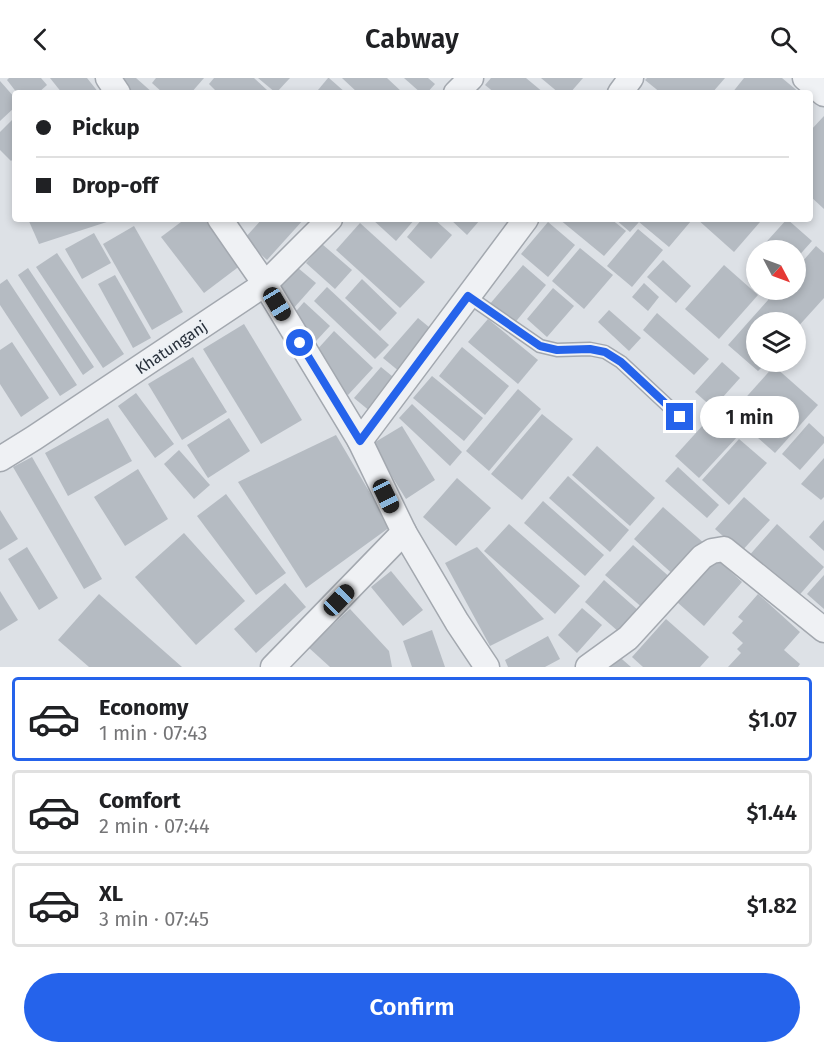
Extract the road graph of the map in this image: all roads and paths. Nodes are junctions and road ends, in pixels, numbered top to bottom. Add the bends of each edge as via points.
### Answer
1 (471, 78) edge
2 (805, 78) edge
3 (459, 90) edge
4 (824, 94) edge
5 (222, 222) edge
6 (327, 222) edge
7 (524, 222) edge
8 (265, 284) junction
9 (468, 296) junction
10 (680, 417) dead end
11 (360, 441) junction
12 (0, 459) edge
13 (404, 532) junction
14 (824, 630) edge
15 (273, 667) edge
16 (487, 667) edge
17 (588, 667) edge

1 - 3 street
2 - 4 street
5 - 8 street
6 - 8 street, Khatunganj
7 - 9 street
8 - 11 street
8 - 12 street, Khatunganj
9 - 10 lane via 540,346 605,352
9 - 11 street
11 - 13 street
13 - 15 street
13 - 16 street
14 - 17 street via 724,549 702,557 628,638

